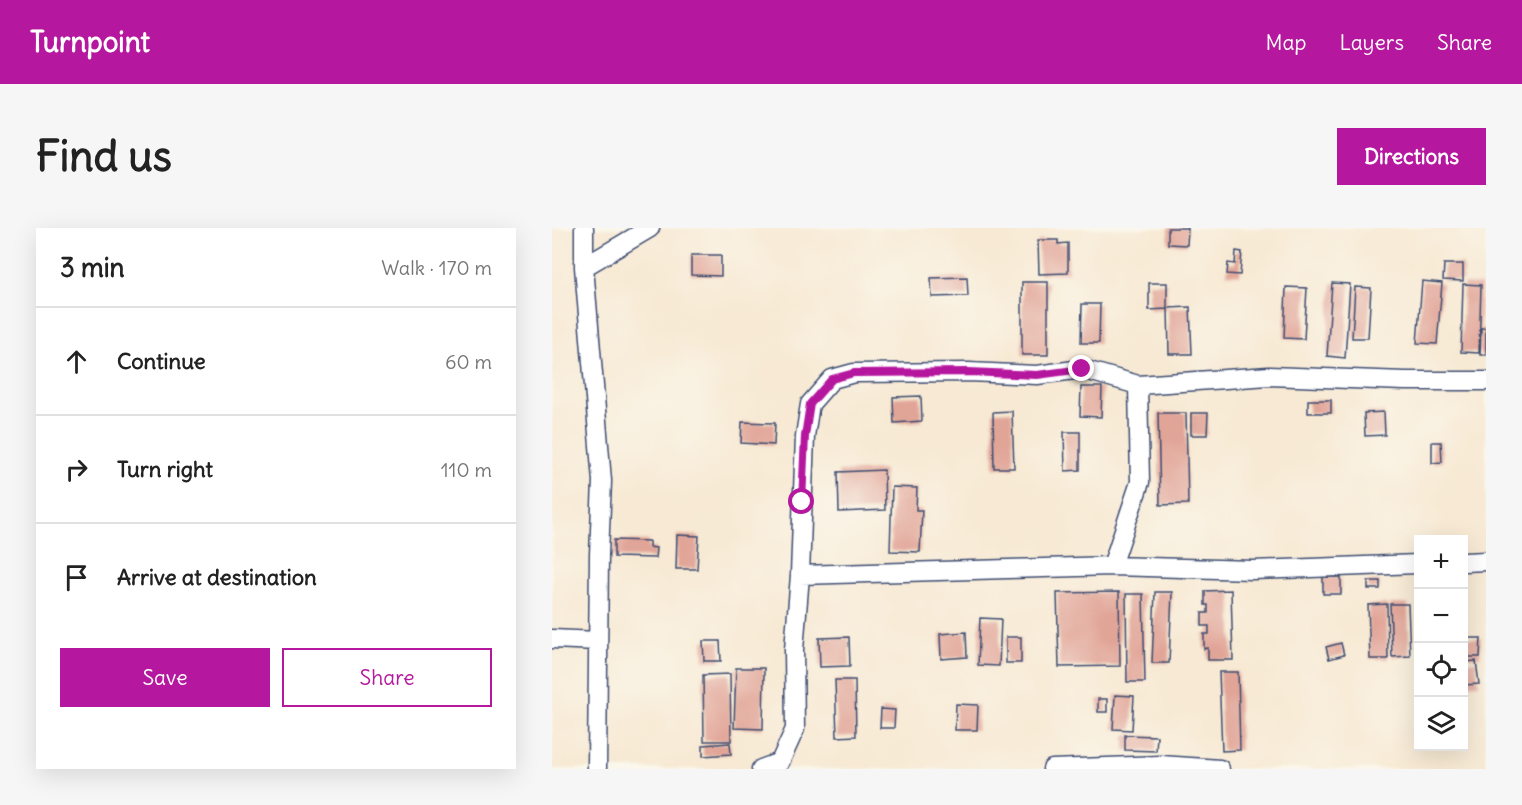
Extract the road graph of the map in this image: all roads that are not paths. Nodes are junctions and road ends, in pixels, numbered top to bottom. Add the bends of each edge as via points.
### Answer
1 (584, 228) edge
2 (650, 228) edge
3 (584, 267) junction
4 (1486, 381) edge
5 (1138, 385) junction
6 (1486, 561) edge
7 (1468, 562) edge
8 (1414, 564) edge
9 (1112, 566) junction
10 (800, 575) junction
11 (552, 639) edge
12 (598, 641) junction
13 (787, 765) edge
14 (597, 769) edge
15 (762, 769) edge
16 (1052, 769) edge
17 (1220, 769) edge

1 - 3 street
2 - 3 street
3 - 12 street via 602,480
4 - 5 street via 1269,375
5 - 9 street via 1140,482
5 - 10 street via 1082,369 1037,375 854,373 832,379 810,404 805,436
6 - 7 street
8 - 9 street via 1253,570
9 - 10 street
10 - 13 street via 794,650 795,729
11 - 12 street
12 - 14 street
13 - 15 street
16 - 17 street via 1161,765

